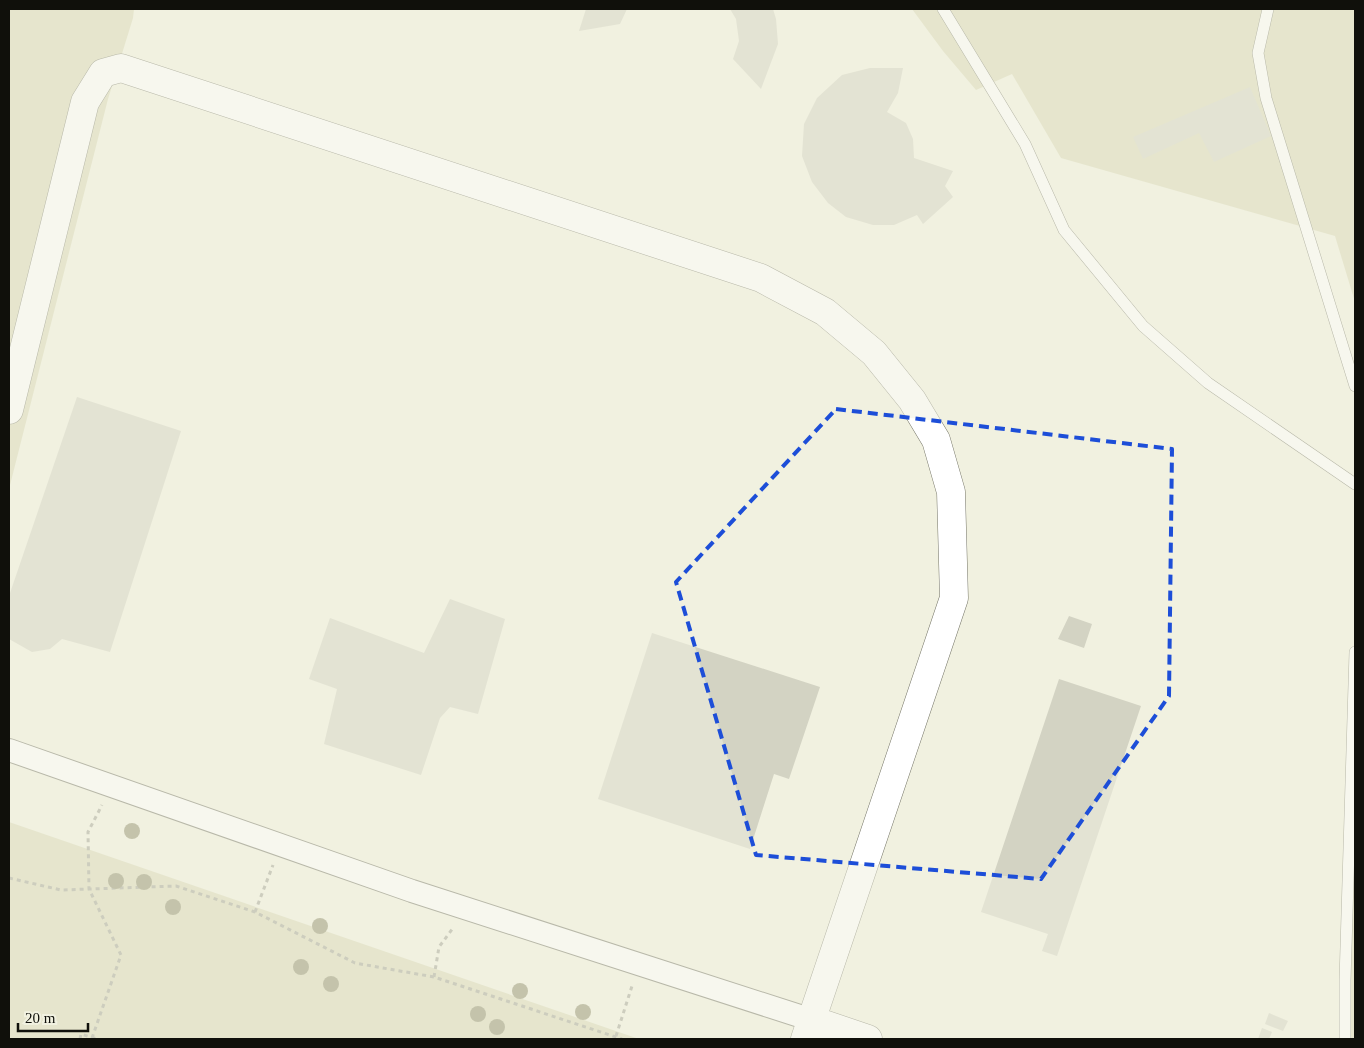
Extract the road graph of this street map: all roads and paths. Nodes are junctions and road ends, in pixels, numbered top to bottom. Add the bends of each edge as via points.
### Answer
1 (943, 9) edge
2 (1268, 9) edge
3 (1355, 386) edge
4 (9, 410) edge
5 (1355, 484) edge
6 (1355, 652) edge
7 (9, 750) edge
8 (104, 800) dead end
9 (276, 858) dead end
10 (9, 878) edge
11 (89, 889) junction
12 (255, 912) junction
13 (454, 926) dead end
14 (434, 977) junction
15 (634, 978) dead end
16 (808, 1030) edge
17 (616, 1036) junction
18 (92, 1038) junction
19 (80, 1039) edge
20 (97, 1039) edge
21 (622, 1039) edge
22 (868, 1039) edge
23 (1345, 1039) edge

1 - 5 lane via 1025,144 1064,230 1143,326 1208,383
2 - 3 lane via 1258,53 1266,98
4 - 16 street via 85,102 103,73 121,68 761,278 825,312 874,353 912,400 936,440 951,492 954,598
6 - 23 lane
7 - 16 street
8 - 11 path via 88,832
9 - 12 path
10 - 11 path via 62,890
11 - 12 path via 176,886
11 - 18 path via 121,955
12 - 14 path via 355,963
13 - 14 path via 439,947
14 - 17 path
15 - 17 path
16 - 22 street
17 - 21 path
18 - 19 path via 82,1034
18 - 20 path

